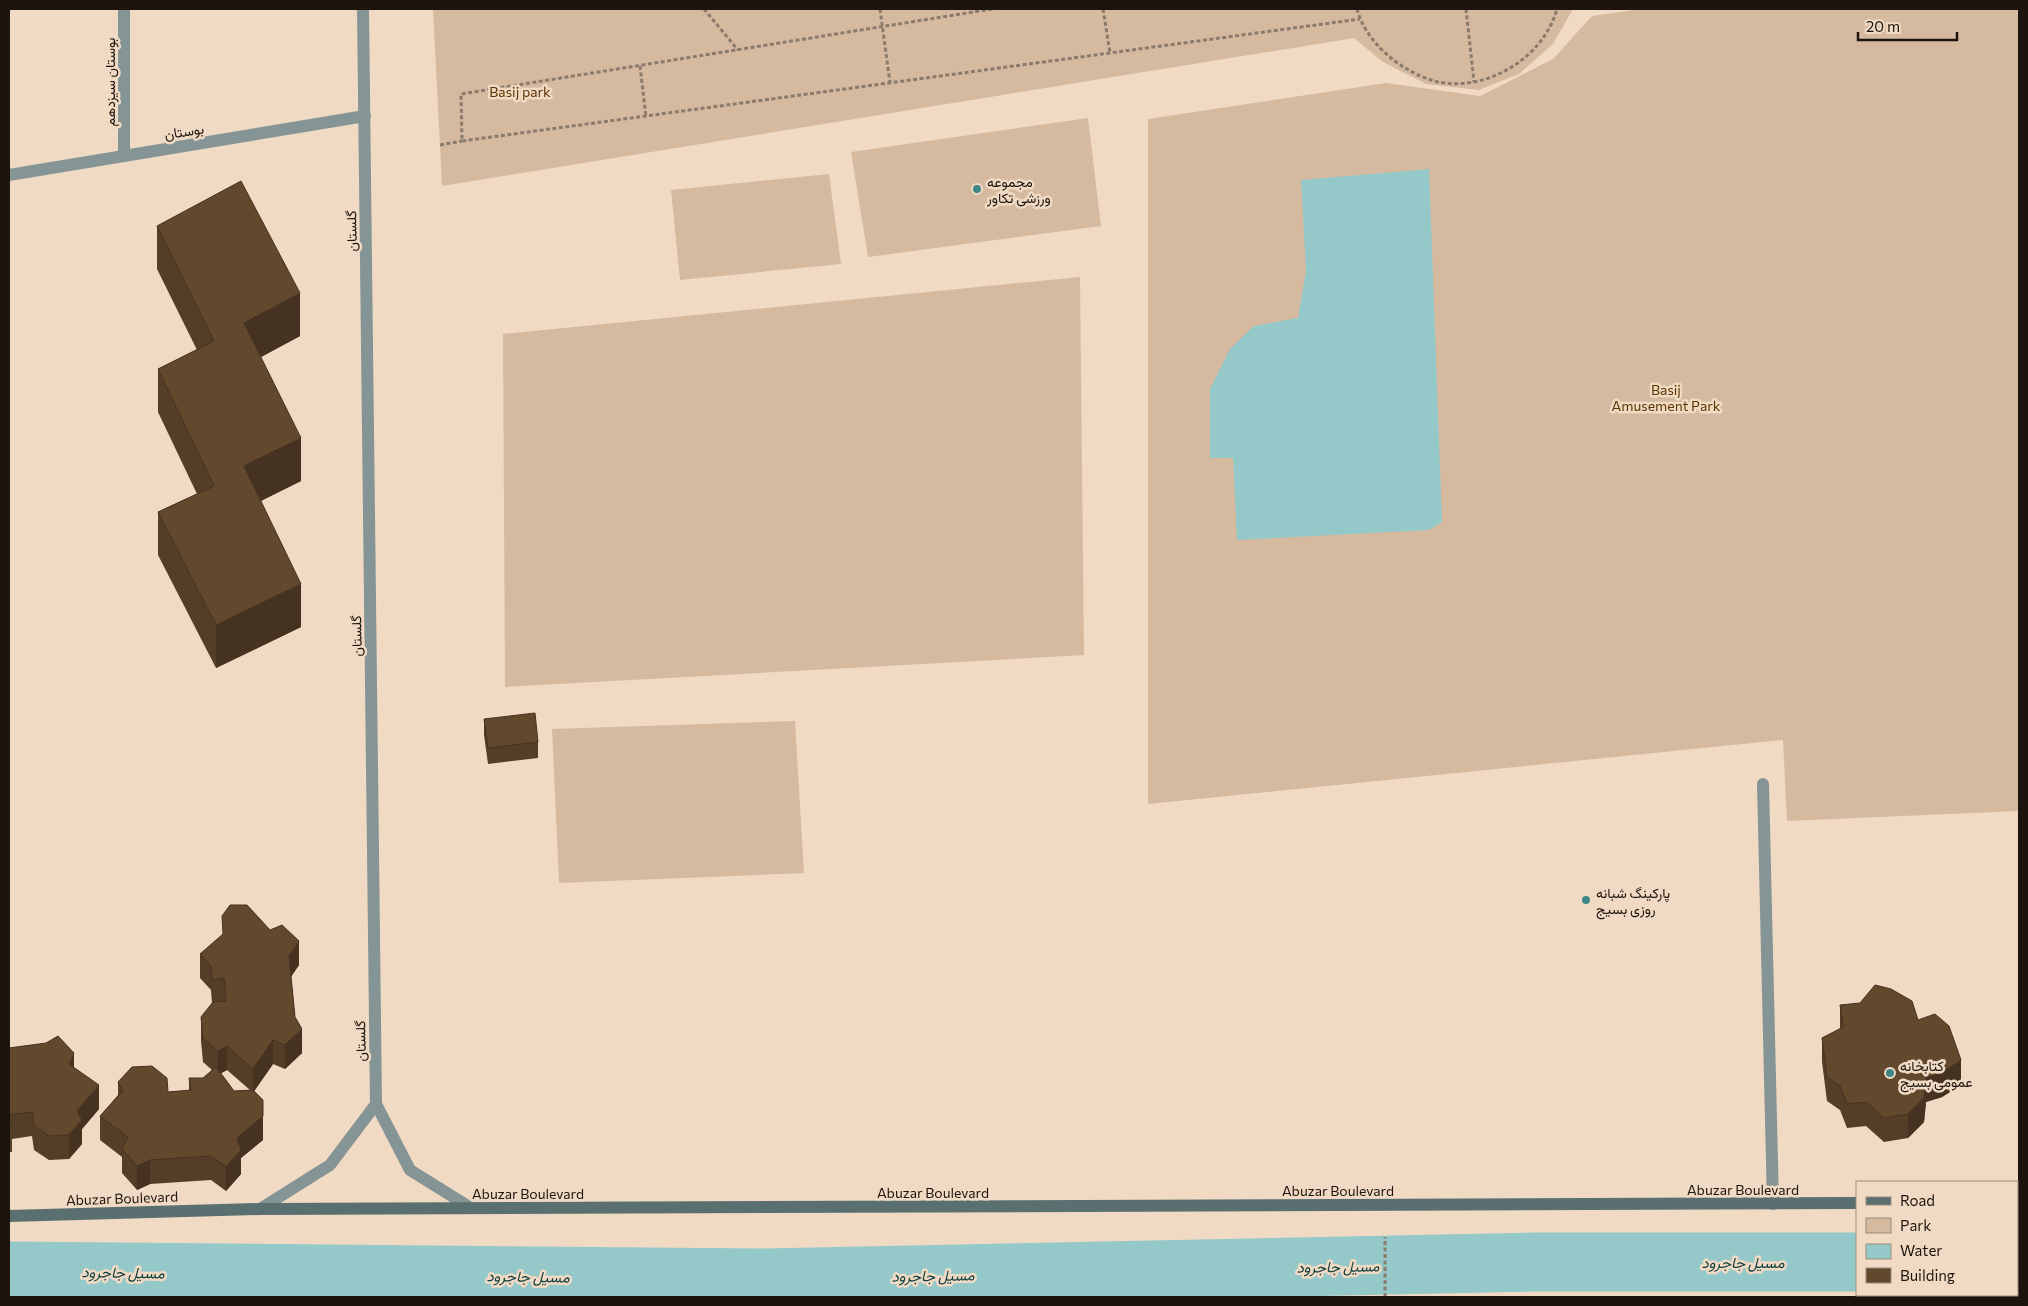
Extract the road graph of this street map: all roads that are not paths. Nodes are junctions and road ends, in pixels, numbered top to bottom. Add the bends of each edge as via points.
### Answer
1 (124, 9) edge
2 (363, 9) edge
3 (365, 116) junction
4 (124, 156) junction
5 (9, 174) edge
6 (1763, 784) dead end
7 (376, 1104) junction
8 (1856, 1203) edge
9 (1773, 1204) junction
10 (471, 1208) junction
11 (260, 1209) junction
12 (9, 1216) edge

1 - 4 street, بوستان سیزدهم
2 - 3 street, گلستان
3 - 4 street, بوستان
3 - 7 street, گلستان
4 - 5 street, بوستان
6 - 9 street
7 - 10 street via 410,1170
7 - 11 street via 330,1165
8 - 9 main road, Abuzar Boulevard
9 - 10 main road, Abuzar Boulevard
10 - 11 main road, Abuzar Boulevard
11 - 12 main road, Abuzar Boulevard

